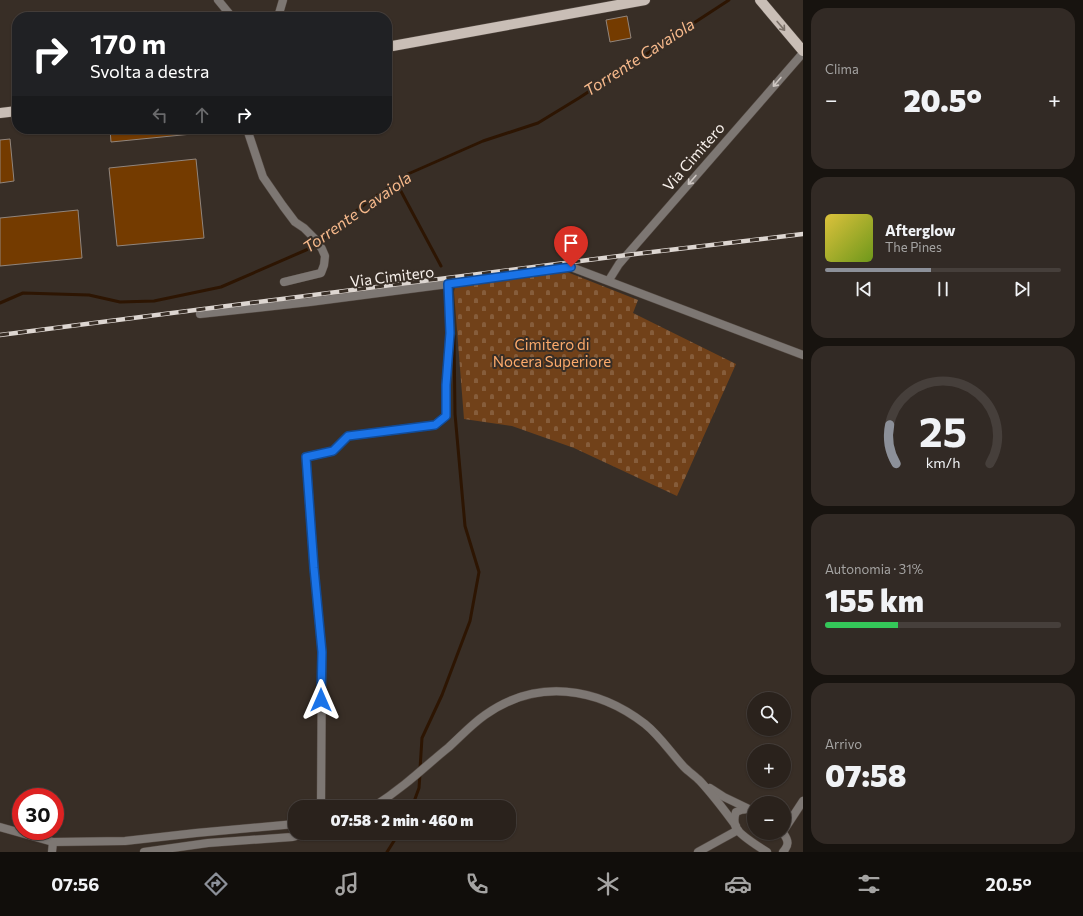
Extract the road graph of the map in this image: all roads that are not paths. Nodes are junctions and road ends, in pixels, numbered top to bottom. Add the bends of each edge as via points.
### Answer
1 (218, 0) edge
2 (283, 0) edge
3 (645, 0) edge
4 (760, 0) edge
5 (228, 12) edge
6 (279, 12) edge
7 (392, 46) edge
8 (803, 52) edge
9 (12, 111) edge
10 (0, 113) edge
11 (249, 134) edge
12 (609, 280) junction
13 (284, 282) dead end
14 (448, 284) junction
15 (200, 314) dead end
16 (803, 355) edge
17 (700, 782) junction
18 (321, 800) edge
19 (383, 800) edge
20 (803, 801) edge
21 (747, 807) edge
22 (747, 810) edge
23 (791, 819) edge
24 (288, 825) edge
25 (0, 827) edge
26 (736, 828) junction
27 (288, 837) edge
28 (786, 840) edge
29 (787, 840) edge
30 (52, 842) junction
31 (52, 852) edge
32 (144, 852) edge
33 (698, 852) edge
34 (767, 852) edge
35 (783, 852) edge
36 (794, 852) edge

1 - 5 street
2 - 6 street
3 - 7 main road
4 -> 8 main road
8 -> 12 street, Via Cimitero via 619,264
9 - 10 main road
11 - 13 street via 263,177 295,222 316,240 325,256 321,273
12 - 14 street, Via Cimitero via 571,267
12 - 16 street, Via Cimitero
14 - 15 street, Via Cimitero
14 - 18 street via 450,333 446,416 435,425 348,436 333,451 306,457 322,652
17 - 19 street via 646,725 622,708 592,696 553,692 518,697 485,715
17 - 21 street
17 - 26 street
20 - 23 street
22 - 26 street via 736,812
24 - 30 street via 125,841
25 - 30 street
26 - 33 street
26 - 34 street
27 - 32 street via 208,843
28 - 35 street via 787,847
29 - 36 street
30 - 31 street

